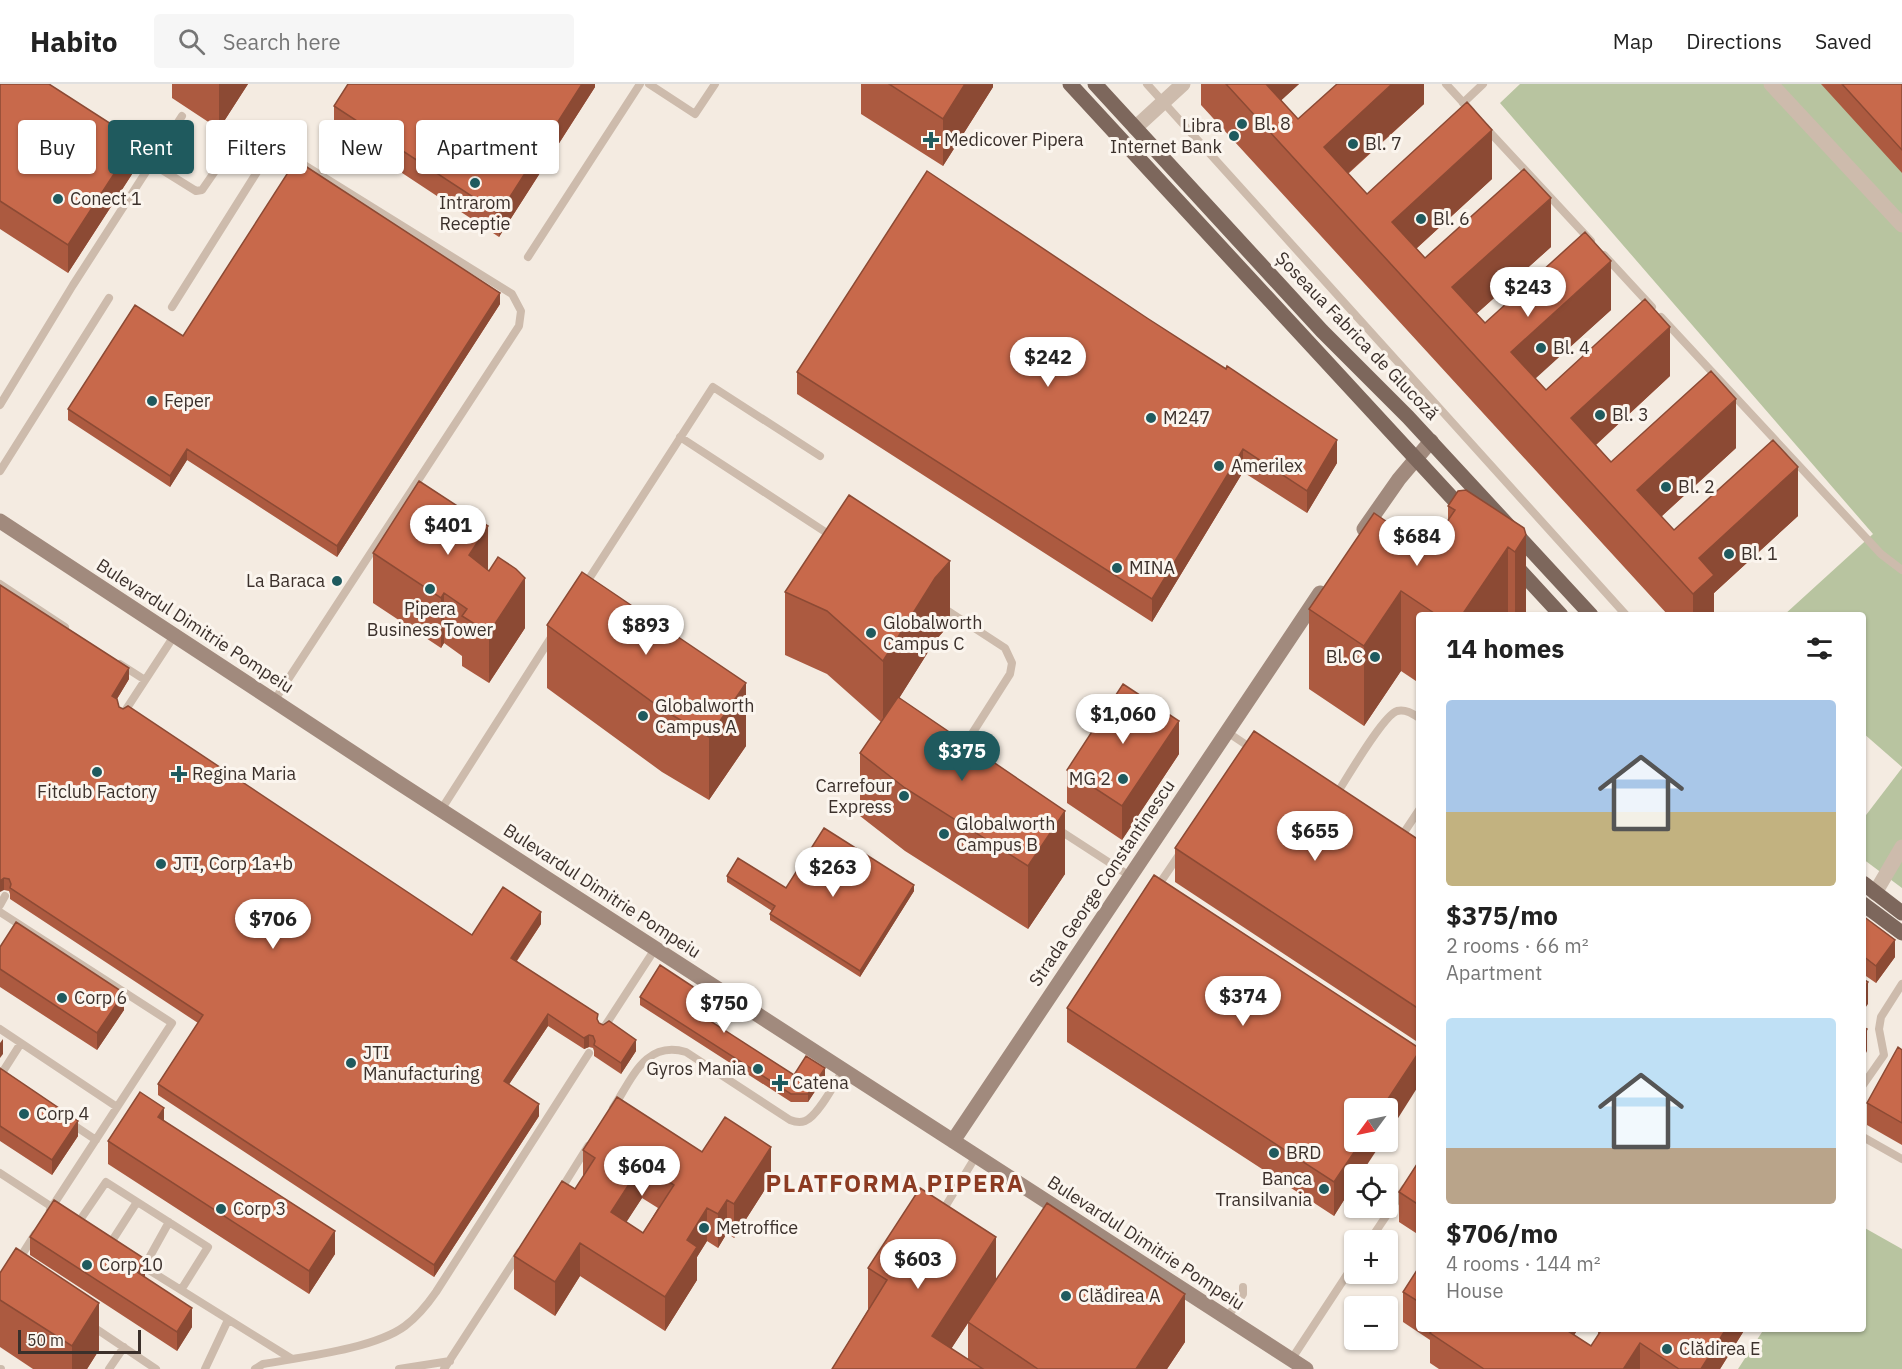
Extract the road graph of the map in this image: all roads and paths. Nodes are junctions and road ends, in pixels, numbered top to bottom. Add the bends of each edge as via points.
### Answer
1 (640, 84) edge
2 (649, 84) edge
3 (715, 84) edge
4 (1070, 84) edge
5 (1095, 84) edge
6 (1147, 84) edge
7 (1183, 84) edge
8 (1446, 84) edge
9 (1483, 84) edge
10 (1772, 84) edge
11 (1162, 103) junction
12 (1463, 103) junction
13 (182, 116) dead end
14 (179, 120) edge
15 (1135, 128) junction
16 (144, 174) edge
17 (169, 174) edge
18 (213, 174) edge
19 (1902, 225) edge
20 (528, 257) dead end
21 (109, 298) dead end
22 (172, 307) dead end
23 (0, 405) edge
24 (680, 437) junction
25 (1431, 441) junction
26 (820, 456) dead end
27 (1416, 460) junction
28 (0, 471) edge
29 (0, 521) edge
30 (1481, 529) edge
31 (838, 539) edge
32 (1356, 541) edge
33 (1504, 555) edge
34 (1902, 570) edge
35 (1330, 579) edge
36 (0, 584) edge
37 (577, 598) edge
38 (936, 603) edge
39 (1558, 612) edge
40 (1588, 612) edge
41 (1623, 612) edge
42 (558, 628) edge
43 (77, 635) edge
44 (174, 636) junction
45 (116, 661) edge
46 (145, 680) junction
47 (274, 701) junction
48 (123, 714) edge
49 (1416, 716) edge
50 (1227, 732) junction
51 (1252, 748) junction
52 (1262, 755) edge
53 (1246, 758) edge
54 (961, 759) edge
55 (1321, 795) edge
56 (1331, 802) junction
57 (1341, 809) edge
58 (441, 810) junction
59 (1416, 814) edge
60 (1044, 820) edge
61 (1188, 842) edge
62 (1395, 845) edge
63 (1900, 854) edge
64 (1130, 876) junction
65 (1866, 886) edge
66 (1875, 893) junction
67 (6, 896) dead end
68 (1168, 901) edge
69 (0, 905) edge
70 (1866, 906) edge
71 (0, 912) edge
72 (1902, 913) edge
73 (1902, 933) edge
74 (655, 949) junction
75 (1902, 984) edge
76 (0, 1029) edge
77 (603, 1029) edge
78 (21, 1043) junction
79 (589, 1053) dead end
80 (843, 1070) junction
81 (0, 1077) edge
82 (1866, 1081) edge
83 (10, 1083) edge
84 (117, 1107) junction
85 (57, 1115) edge
86 (607, 1118) edge
87 (594, 1137) edge
88 (1866, 1139) edge
89 (96, 1140) junction
90 (953, 1141) junction
91 (976, 1156) junction
92 (1902, 1159) edge
93 (0, 1173) edge
94 (1413, 1176) edge
95 (556, 1196) edge
96 (137, 1202) junction
97 (52, 1207) junction
98 (942, 1212) edge
99 (61, 1213) edge
100 (46, 1216) edge
101 (69, 1218) edge
102 (169, 1222) junction
103 (40, 1226) edge
104 (1377, 1230) edge
105 (524, 1246) edge
106 (119, 1250) edge
107 (127, 1256) edge
108 (144, 1267) junction
109 (11, 1271) edge
110 (1344, 1279) edge
111 (181, 1290) junction
112 (1245, 1291) dead end
113 (1227, 1318) junction
114 (228, 1320) junction
115 (86, 1322) edge
116 (124, 1347) junction
117 (292, 1359) junction
118 (1291, 1360) junction
119 (450, 1361) junction
120 (109, 1369) edge
121 (156, 1369) edge
122 (205, 1369) edge
123 (255, 1369) edge
124 (399, 1369) edge
125 (444, 1369) edge
126 (1306, 1369) edge

1 - 20 lane
2 - 3 lane via 695,114
4 - 27 main road
5 - 15 main road, Șoseaua Fabrica de Glucoză
6 - 11 lane
7 - 11 street
8 - 12 lane
9 - 12 lane
10 - 19 street
11 - 15 street
11 - 41 lane
12 - 34 lane via 1881,554
13 - 14 lane
15 - 25 main road, Șoseaua Fabrica de Glucoză via 1322,331
16 - 23 lane
17 - 18 lane via 202,190
21 - 28 lane
22 - 47 lane via 262,164 280,154 288,155 512,294 521,311 519,326
24 - 26 lane via 712,387
24 - 31 lane
24 - 37 lane
25 - 27 street
25 - 40 main road, Șoseaua Fabrica de Glucoză
27 - 30 main road
27 - 32 street
29 - 44 street, Bulevardul Dimitrie Pompeiu
33 - 39 main road
35 - 50 street, Strada George Constantinescu
36 - 43 lane
38 - 54 lane via 1005,648 1012,663 1010,674 961,752
42 - 58 lane
44 - 46 lane
44 - 47 street, Bulevardul Dimitrie Pompeiu
45 - 46 lane
46 - 48 lane
47 - 58 street, Bulevardul Dimitrie Pompeiu
49 - 56 lane via 1397,711 1384,721
50 - 51 lane
50 - 64 street, Strada George Constantinescu
51 - 52 lane
51 - 53 lane
55 - 56 lane
56 - 57 lane
58 - 74 street, Bulevardul Dimitrie Pompeiu
59 - 62 lane
60 - 64 lane
61 - 68 lane via 1162,880 1162,892
63 - 66 street
64 - 90 street, Strada George Constantinescu
65 - 66 main road
66 - 72 main road
67 - 69 lane
70 - 73 main road
71 - 84 lane via 172,1023
74 - 77 lane
74 - 80 street, Bulevardul Dimitrie Pompeiu
75 - 82 lane via 1881,1017 1884,1055
76 - 78 lane
78 - 81 lane
78 - 84 lane
79 - 117 lane via 436,1292 416,1317 387,1337 368,1344
80 - 86 lane via 814,1114 806,1121 796,1122 686,1052 659,1051 644,1061
80 - 90 street, Bulevardul Dimitrie Pompeiu
81 - 83 lane
84 - 89 lane
85 - 89 lane
87 - 95 lane
88 - 92 lane
89 - 97 lane
90 - 91 street, Bulevardul Dimitrie Pompeiu
91 - 98 lane
91 - 113 street, Bulevardul Dimitrie Pompeiu
93 - 97 lane
94 - 104 lane
96 - 101 lane via 106,1182 82,1226
96 - 102 lane
96 - 106 lane via 106,1242
97 - 99 lane
97 - 100 lane
102 - 108 lane
102 - 111 lane via 208,1246
103 - 109 lane
105 - 119 lane
107 - 108 lane
108 - 111 lane
110 - 118 lane
111 - 114 lane
112 - 113 lane
113 - 118 street, Bulevardul Dimitrie Pompeiu
114 - 117 lane
114 - 122 lane
115 - 116 lane
116 - 120 lane
116 - 121 lane
117 - 123 lane
118 - 126 street, Bulevardul Dimitrie Pompeiu
119 - 124 lane
119 - 125 lane

